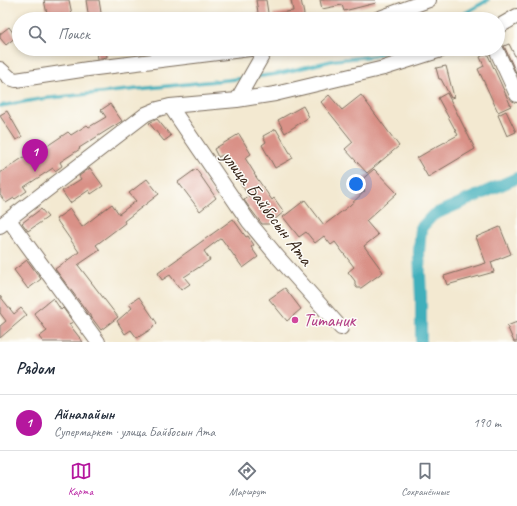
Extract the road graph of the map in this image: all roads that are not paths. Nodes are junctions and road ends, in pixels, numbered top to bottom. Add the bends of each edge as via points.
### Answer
1 (429, 0) edge
2 (396, 12) edge
3 (517, 16) edge
4 (505, 23) edge
5 (193, 56) edge
6 (262, 56) edge
7 (421, 56) edge
8 (499, 56) edge
9 (0, 69) edge
10 (517, 95) edge
11 (238, 100) junction
12 (170, 106) junction
13 (5, 223) edge
14 (341, 328) dead end
15 (98, 342) edge

1 - 2 street
3 - 4 street
5 - 9 street via 16,80
6 - 11 street
7 - 11 street via 354,76
8 - 10 street
11 - 12 street
12 - 13 street via 146,114
12 - 14 street, улица Байбосын Ата via 249,222
13 - 15 street

